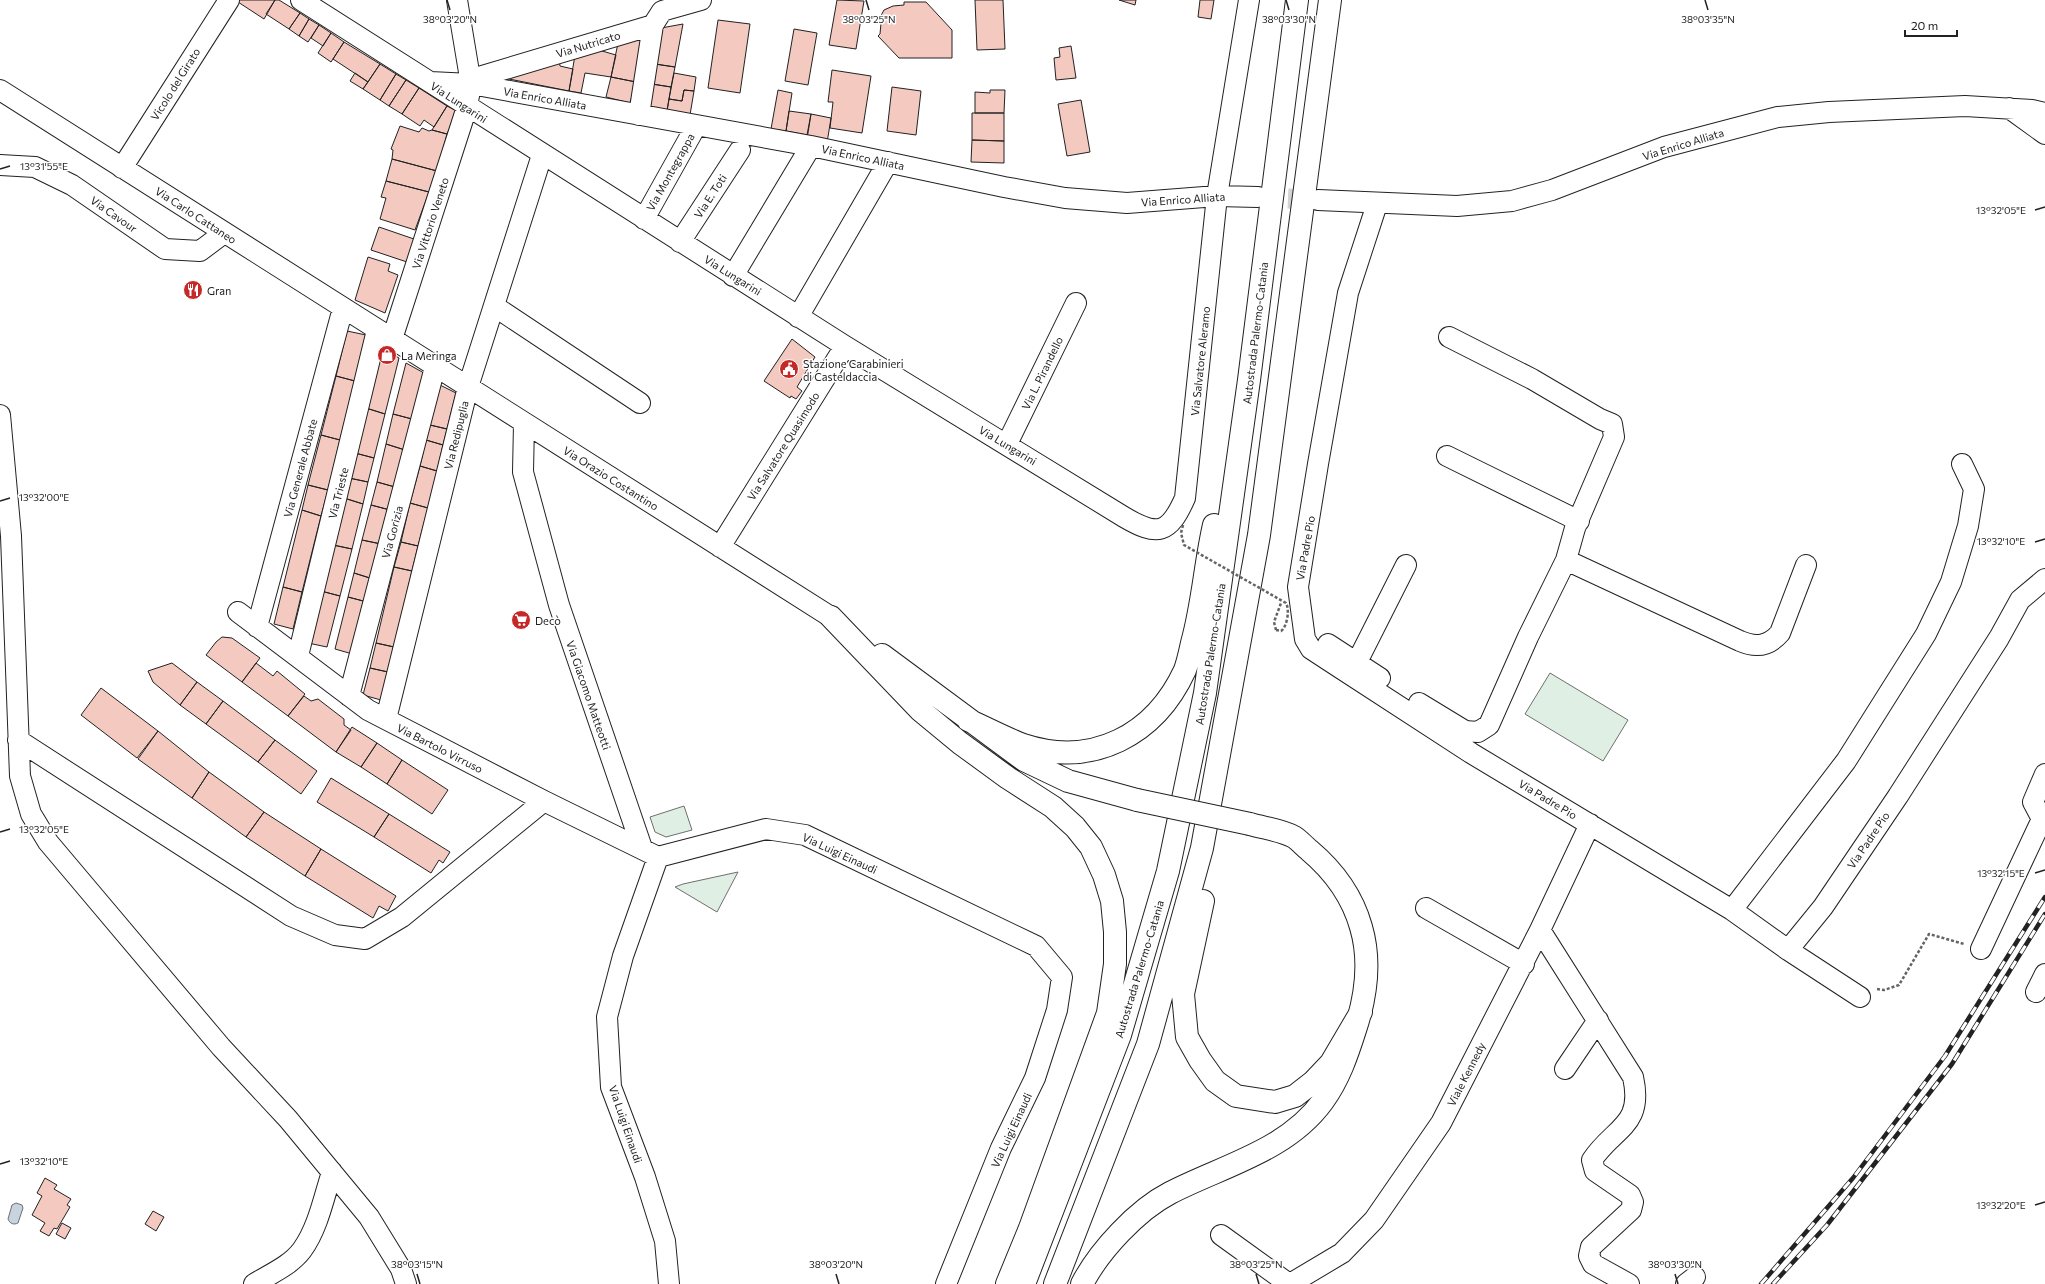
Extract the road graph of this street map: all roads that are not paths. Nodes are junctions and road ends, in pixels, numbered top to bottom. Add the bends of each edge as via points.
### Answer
1 (228, 0) edge
2 (301, 0) edge
3 (458, 0) edge
4 (701, 0) edge
5 (1249, 0) edge
6 (1297, 0) edge
7 (1330, 0) edge
8 (654, 25) junction
9 (428, 82) junction
10 (471, 84) junction
11 (0, 90) edge
12 (468, 107) junction
13 (2009, 108) junction
14 (2045, 113) edge
15 (639, 115) junction
16 (696, 126) junction
17 (2045, 134) edge
18 (811, 146) junction
19 (740, 150) dead end
20 (542, 155) junction
21 (888, 162) junction
22 (0, 165) edge
23 (122, 168) junction
24 (1217, 196) junction
25 (1258, 197) tunnel mouth
26 (1318, 200) tunnel mouth
27 (1377, 204) junction
28 (644, 219) junction
29 (224, 233) junction
30 (680, 242) junction
31 (1295, 262) junction
32 (733, 276) junction
33 (1076, 303) dead end
34 (494, 306) junction
35 (343, 308) junction
36 (798, 317) junction
37 (384, 334) junction
38 (1449, 337) dead end
39 (845, 346) junction
40 (435, 367) junction
41 (1249, 380) junction
42 (468, 388) junction
43 (640, 403) dead end
44 (0, 415) edge
45 (524, 423) junction
46 (1007, 444) junction
47 (1448, 456) dead end
48 (1962, 464) dead end
49 (1579, 521) junction
50 (1177, 524) joint
51 (720, 547) junction
52 (1566, 560) junction
53 (1406, 565) dead end
54 (1806, 565) dead end
55 (2045, 579) edge
56 (238, 612) dead end
57 (832, 617) junction
58 (257, 627) junction
59 (1305, 639) junction
60 (298, 656) junction
61 (1357, 662) junction
62 (349, 696) junction
63 (386, 720) junction
64 (968, 720) junction
65 (18, 740) junction
66 (2045, 774) edge
67 (544, 801) junction
68 (1590, 824) junction
69 (650, 853) junction
70 (1426, 908) dead end
71 (1732, 910) junction
72 (1540, 930) junction
73 (1981, 949) road end
74 (1788, 950) junction
75 (1524, 964) junction
76 (2045, 974) edge
77 (2036, 992) dead end
78 (1860, 997) road end
79 (1361, 1012) junction
80 (1598, 1020) junction
81 (1565, 1069) dead end
82 (332, 1172) junction
83 (1221, 1235) dead end
84 (254, 1284) edge
85 (406, 1284) edge
86 (668, 1284) edge
87 (946, 1284) edge
88 (1007, 1284) edge
89 (1024, 1284) edge
90 (1055, 1284) edge
91 (1082, 1284) edge
92 (1289, 1284) edge
93 (1629, 1284) edge

1 - 23 street, Vicolo del Girato
2 - 9 street, Via Lungarini
3 - 10 street, Via Vittorio Veneto
4 - 8 street via 662,11
5 - 24 street, Via Salvatore Aleramo
6 - 41 highway, Autostrada Palermo-Catania
7 - 31 highway
8 - 10 street, Via Nutricato via 482,76
8 - 15 street
9 - 10 street, Via Enrico Alliata
9 - 12 street, Via Lungarini
10 - 12 street, Via Vittorio Veneto
10 - 15 street, Via Enrico Alliata
11 - 23 street, Via Carlo Cattaneo
12 - 20 street, Via Lungarini
12 - 37 street, Via Vittorio Veneto
13 - 14 street, Via Enrico Alliata
13 - 17 street
13 - 27 street, Via Enrico Alliata via 1965,106 1778,117 1664,147 1552,190 1512,201 1457,206
15 - 16 street, Via Enrico Alliata
16 - 18 street, Via Enrico Alliata
16 - 28 street, Via Montegrappa
18 - 21 street, Via Enrico Alliata
18 - 32 street
19 - 30 street, Via E. Toti
20 - 28 street, Via Lungarini
20 - 34 street, Via Redipuglia
21 - 24 street, Via Enrico Alliata via 1004,188 1065,198 1127,203
21 - 36 street
22 - 29 street, Via Cavour via 35,167 72,185 165,249 200,251
23 - 29 street, Via Carlo Cattaneo
24 - 25 street, Via Enrico Alliata
24 - 50 street, Via Salvatore Aleramo via 1185,498
26 - 27 street, Via Enrico Alliata
27 - 59 street, Via Padre Pio via 1348,292 1318,464 1298,587
28 - 30 street, Via Lungarini
29 - 35 street, Via Carlo Cattaneo
30 - 32 street, Via Lungarini
31 - 79 highway via 1292,354 1271,535 1216,849 1197,920 1184,994 1187,1037 1215,1081 1236,1096 1275,1102 1295,1096 1313,1082 1331,1063
31 - 90 highway via 1259,535 1202,848 1148,1044
32 - 36 street, Via Lungarini
33 - 46 street, Via L. Pirandello
34 - 42 street, Via Redipuglia
34 - 43 street
35 - 37 street, Via Carlo Cattaneo
35 - 58 street, Via Generale Abbate
36 - 39 street, Via Lungarini
37 - 40 street, Via Orazio Costantino
37 - 60 street, Via Trieste
38 - 49 street via 1532,379 1612,424 1614,437
39 - 46 street, Via Lungarini
39 - 51 street, Via Salvatore Quasimodo
40 - 42 street, Via Orazio Costantino
40 - 62 street, Via Gorizia
41 - 64 highway via 1213,529 1200,616 1185,669 1169,696 1138,730 1113,744 1085,751 1050,750 1024,745
41 - 89 highway, Autostrada Palermo-Catania via 1205,694 1168,871 1120,1035
42 - 45 street, Via Orazio Costantino
42 - 63 street, Via Redipuglia
44 - 65 street via 10,536
45 - 51 street, Via Orazio Costantino
45 - 69 street, Via Giacomo Matteotti via 523,472 559,606
46 - 50 street, Via Lungarini via 1143,528 1156,531
47 - 49 street
48 - 71 street via 1974,489 1968,526 1951,582 1926,634 1846,761
49 - 52 street
51 - 57 street, Via Orazio Costantino
52 - 54 street via 1744,643 1758,646 1774,639 1780,633
52 - 61 street via 1528,637 1493,719 1478,732 1465,730
53 - 61 street
55 - 74 street, Via Padre Pio via 2020,600 1898,796 1823,907
56 - 58 street, Via Bartolo Virruso
57 - 64 highway
57 - 88 highway via 920,710 966,748 1053,807 1075,827 1091,847 1112,901 1115,964 1108,1013
58 - 60 street, Via Bartolo Virruso
59 - 61 street via 1322,640
59 - 68 street, Via Padre Pio via 1311,649 1344,671 1471,753
60 - 62 street, Via Bartolo Virruso
62 - 63 street, Via Bartolo Virruso
63 - 67 street, Via Bartolo Virruso
64 - 79 highway, bridge via 1030,763 1068,781 1137,800 1250,824 1293,837 1340,880 1355,907 1364,937 1367,972
65 - 67 street via 291,916 335,935 365,939 402,917
65 - 82 street via 20,776 31,814 48,842 221,1047 288,1119
66 - 73 street via 2033,802 2042,819
67 - 69 street, Via Bartolo Virruso
68 - 71 street, Via Padre Pio
68 - 72 street, Viale Kennedy
69 - 86 street, Via Luigi Einaudi via 608,1017 611,1087 645,1177 665,1240
69 - 87 street, Via Luigi Einaudi via 766,829 804,835 1036,946 1062,977 1057,1010 1035,1078 1001,1148
70 - 75 street
71 - 74 street, Via Padre Pio
72 - 75 street, Viale Kennedy
72 - 80 street
74 - 78 street
75 - 92 street, Viale Kennedy via 1441,1123 1374,1220 1342,1253
76 - 77 street
79 - 91 highway via 1343,1067 1323,1102 1297,1128 1262,1150 1169,1193 1144,1211 1119,1234 1089,1270
80 - 81 street
80 - 93 street via 1633,1077 1637,1092 1634,1107 1625,1126 1592,1160 1595,1171 1630,1195 1633,1202 1631,1210 1591,1247 1589,1256 1593,1264
82 - 84 street via 314,1227 302,1250 285,1265
82 - 85 street via 370,1217 401,1269
83 - 92 street

